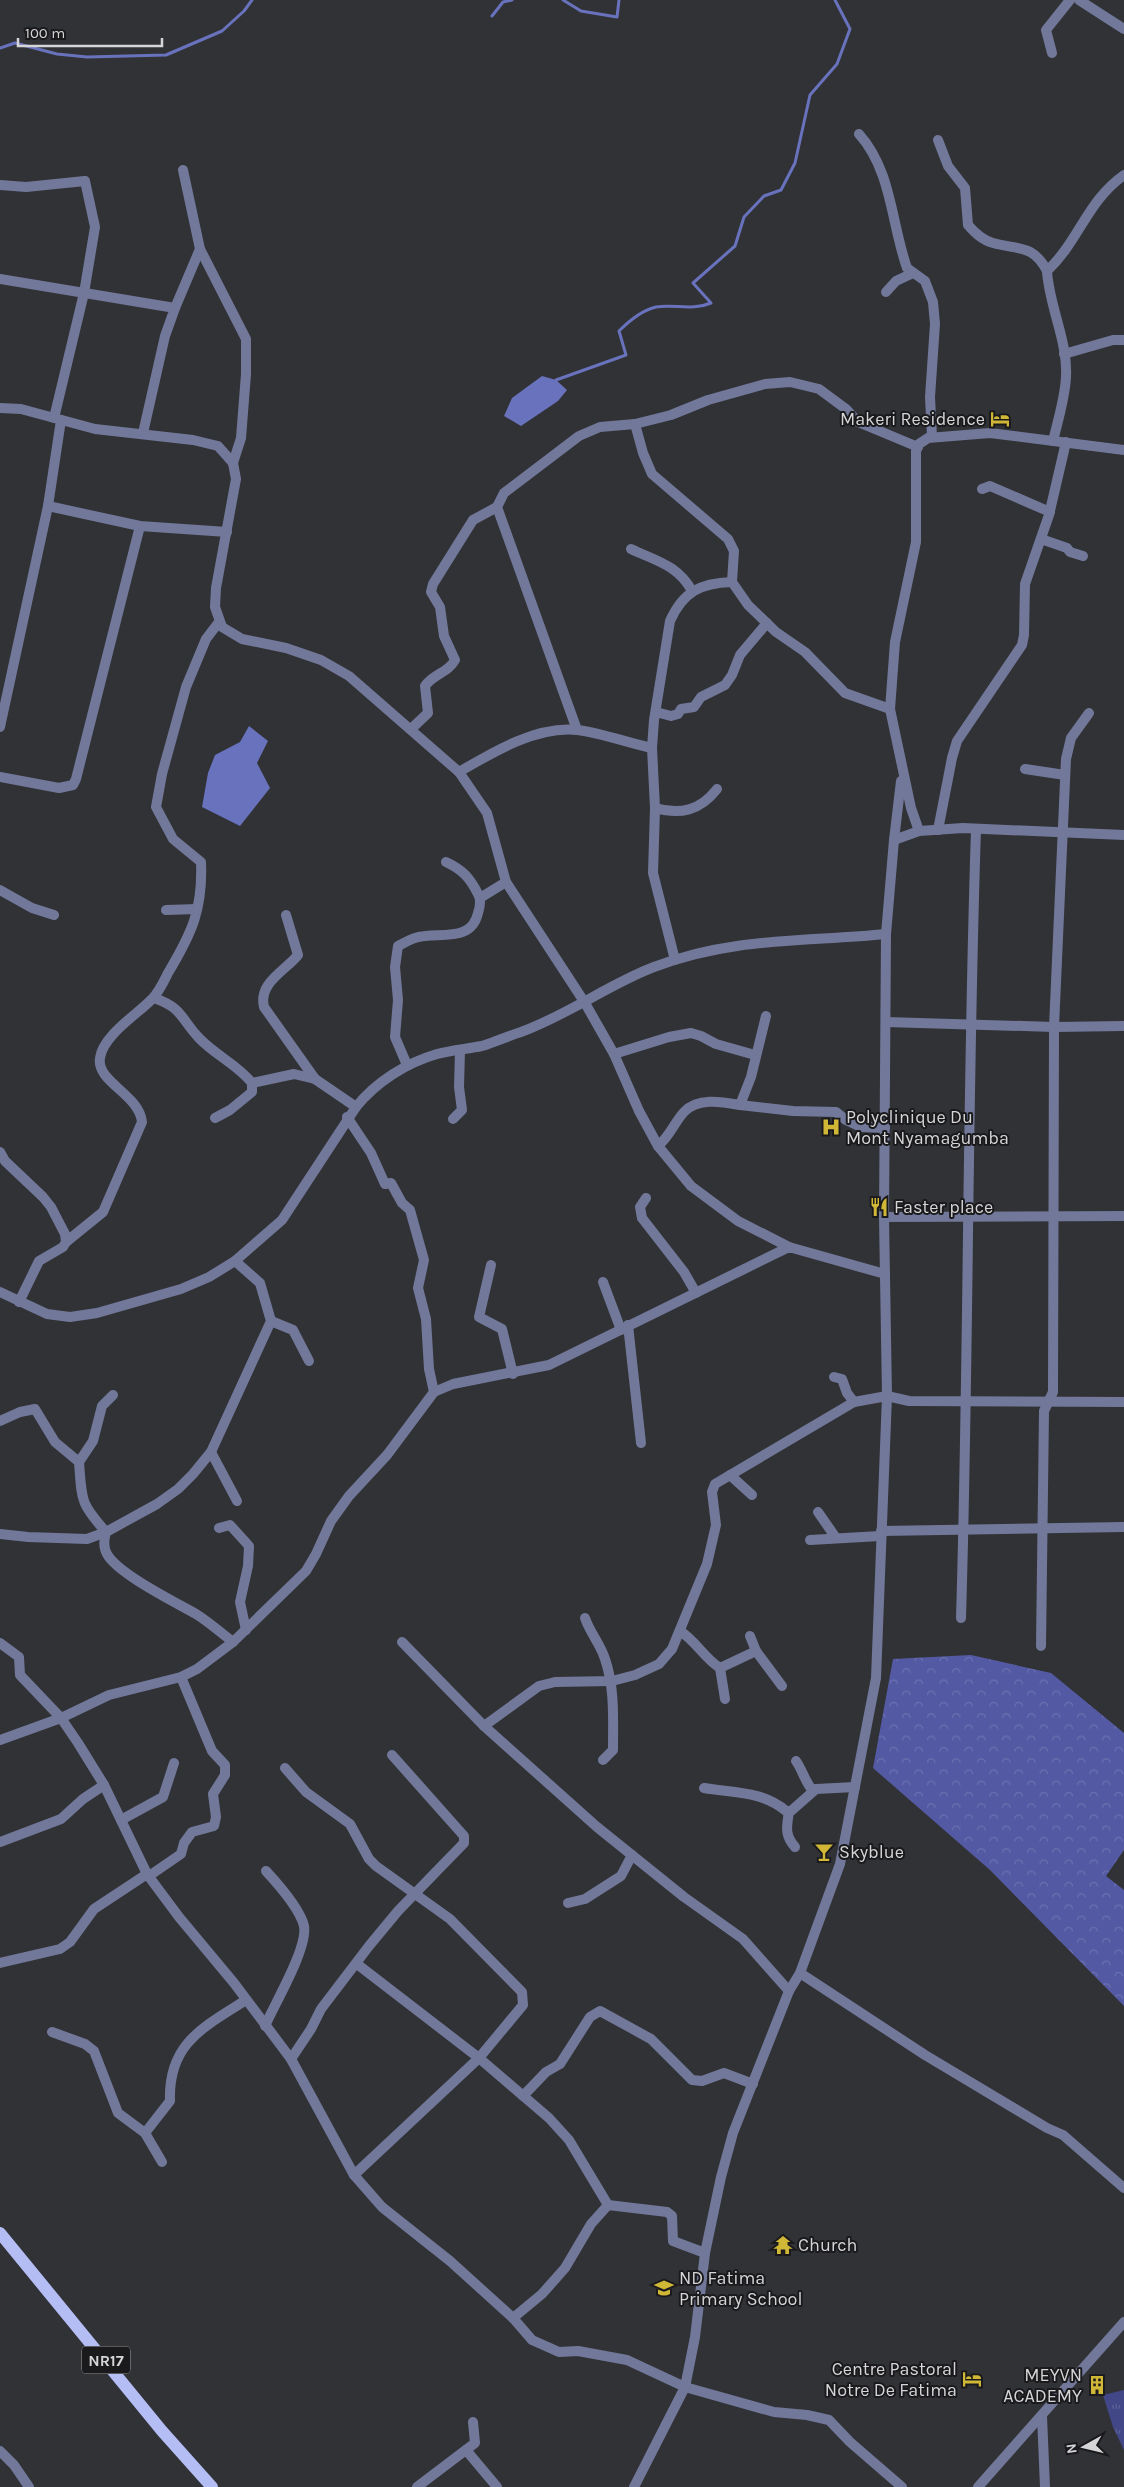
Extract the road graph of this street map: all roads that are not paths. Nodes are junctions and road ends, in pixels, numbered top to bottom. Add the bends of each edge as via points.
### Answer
1 (1070, 0) edge
2 (1079, 0) edge
3 (1124, 29) edge
4 (1052, 53) dead end
5 (859, 134) dead end
6 (938, 140) dead end
7 (183, 170) dead end
8 (1124, 175) edge
9 (0, 185) edge
10 (200, 249) junction
11 (1047, 271) junction
12 (913, 273) junction
13 (0, 279) edge
14 (886, 292) dead end
15 (84, 293) junction
16 (175, 308) junction
17 (1124, 340) edge
18 (1064, 354) junction
19 (0, 408) edge
20 (57, 419) junction
21 (635, 424) junction
22 (143, 433) junction
23 (932, 437) junction
24 (1053, 441) junction
25 (1066, 442) junction
26 (918, 447) junction
27 (1124, 450) edge
28 (233, 463) junction
29 (982, 489) dead end
30 (48, 506) junction
31 (497, 507) junction
32 (1050, 512) junction
33 (140, 526) junction
34 (227, 532) junction
35 (1041, 538) junction
36 (631, 549) dead end
37 (1083, 556) dead end
38 (732, 582) junction
39 (692, 591) junction
40 (219, 622) junction
41 (766, 622) junction
42 (890, 709) junction
43 (656, 712) junction
44 (1089, 713) dead end
45 (0, 727) edge
46 (411, 729) junction
47 (577, 730) junction
48 (652, 748) junction
49 (902, 767) junction
50 (1025, 769) dead end
51 (458, 772) junction
52 (1065, 775) junction
53 (0, 777) edge
54 (717, 789) dead end
55 (654, 808) junction
56 (938, 830) junction
57 (976, 830) junction
58 (919, 831) junction
59 (1063, 833) junction
60 (1124, 835) edge
61 (894, 840) junction
62 (446, 862) dead end
63 (506, 882) junction
64 (0, 890) edge
65 (480, 898) junction
66 (197, 909) junction
67 (166, 910) dead end
68 (54, 915) dead end
69 (286, 915) dead end
70 (886, 934) junction
71 (675, 960) junction
72 (154, 998) junction
73 (585, 1003) junction
74 (766, 1016) dead end
75 (886, 1022) junction
76 (969, 1025) junction
77 (1124, 1026) edge
78 (1054, 1027) junction
79 (460, 1050) junction
80 (614, 1054) junction
81 (755, 1055) junction
82 (407, 1065) junction
83 (315, 1079) junction
84 (252, 1083) junction
85 (740, 1105) junction
86 (356, 1107) junction
87 (348, 1117) junction
88 (216, 1118) dead end
89 (453, 1120) dead end
90 (885, 1128) junction
91 (658, 1146) junction
92 (0, 1152) edge
93 (646, 1198) dead end
94 (1055, 1215) junction
95 (1124, 1216) edge
96 (884, 1217) junction
97 (969, 1217) junction
98 (66, 1242) junction
99 (789, 1248) junction
100 (235, 1260) junction
101 (491, 1264) dead end
102 (884, 1274) junction
103 (603, 1282) dead end
104 (0, 1292) edge
105 (696, 1293) junction
106 (19, 1302) junction
107 (271, 1321) junction
108 (624, 1328) junction
109 (308, 1361) dead end
110 (513, 1374) junction
111 (834, 1377) dead end
112 (434, 1392) junction
113 (114, 1395) dead end
114 (887, 1396) junction
115 (966, 1400) junction
116 (1049, 1401) junction
117 (854, 1402) junction
118 (1124, 1402) edge
119 (0, 1421) edge
120 (641, 1444) dead end
121 (211, 1452) junction
122 (79, 1462) junction
123 (730, 1475) junction
124 (752, 1495) dead end
125 (237, 1501) dead end
126 (818, 1512) dead end
127 (1124, 1527) edge
128 (219, 1528) dead end
129 (1043, 1529) junction
130 (963, 1530) junction
131 (106, 1532) junction
132 (881, 1533) junction
133 (0, 1534) edge
134 (836, 1538) junction
135 (810, 1540) dead end
136 (584, 1618) dead end
137 (961, 1618) dead end
138 (246, 1630) junction
139 (680, 1631) junction
140 (750, 1636) dead end
141 (232, 1642) junction
142 (402, 1642) dead end
143 (0, 1643) edge
144 (1041, 1646) dead end
145 (756, 1651) junction
146 (720, 1668) junction
147 (181, 1677) junction
148 (612, 1681) junction
149 (782, 1686) dead end
150 (725, 1699) dead end
151 (61, 1718) junction
152 (484, 1726) junction
153 (0, 1740) edge
154 (392, 1755) dead end
155 (603, 1760) dead end
156 (796, 1761) dead end
157 (174, 1763) dead end
158 (285, 1768) dead end
159 (104, 1785) junction
160 (855, 1787) junction
161 (704, 1788) dead end
162 (813, 1791) junction
163 (788, 1811) junction
164 (121, 1820) junction
165 (0, 1842) edge
166 (794, 1847) dead end
167 (632, 1855) junction
168 (266, 1872) dead end
169 (148, 1875) junction
170 (414, 1895) junction
171 (568, 1903) dead end
172 (1, 1960) edge
173 (358, 1964) junction
174 (800, 1973) junction
175 (789, 1992) junction
176 (246, 2000) junction
177 (265, 2026) junction
178 (52, 2032) dead end
179 (479, 2058) junction
180 (291, 2059) junction
181 (752, 2084) junction
182 (523, 2096) junction
183 (145, 2134) junction
184 (162, 2162) dead end
185 (354, 2175) junction
186 (1124, 2188) edge
187 (608, 2205) junction
188 (0, 2233) edge
189 (705, 2254) junction
190 (513, 2318) junction
191 (1124, 2322) edge
192 (685, 2388) junction
193 (1042, 2416) junction
194 (473, 2422) dead end
195 (466, 2450) junction
196 (0, 2451) edge
197 (421, 2486) edge
198 (29, 2487) edge
199 (212, 2487) edge
200 (498, 2487) edge
201 (634, 2487) edge
202 (902, 2487) edge
203 (978, 2487) edge
204 (1045, 2487) edge

1 - 4 street via 1046,30
2 - 3 street
5 - 12 street via 879,163 906,268
6 - 11 street via 948,166 965,188 968,225 985,240 1026,249 1042,261
7 - 10 street
8 - 11 street via 1103,193 1074,241
9 - 15 street via 26,187 85,180 95,227
10 - 16 street
10 - 28 street via 246,339 241,438
11 - 18 street via 1048,292
12 - 14 street via 896,281
12 - 23 street via 925,281 935,313 930,397
13 - 15 street
15 - 16 street
15 - 20 street
16 - 22 street via 165,336
17 - 18 street
18 - 24 street via 1066,376
19 - 20 street via 20,409
20 - 22 street via 95,429
20 - 30 street
21 - 26 street via 681,412 738,390 790,382 818,389 858,422
21 - 31 street via 600,427 578,436 504,493
21 - 38 street via 652,474 732,545
22 - 28 street via 218,446
23 - 24 street via 990,433
23 - 26 street via 922,441
24 - 25 street
25 - 27 street
25 - 32 street
26 - 42 street via 916,542 895,642
28 - 34 street via 236,479
29 - 32 street via 990,486
30 - 33 street
30 - 45 street
31 - 46 street via 473,520 433,584 431,592 440,607 444,636 455,660 451,667 430,679 425,686 428,713
31 - 47 street
32 - 35 street
33 - 34 street
33 - 53 street via 73,785 59,788
34 - 40 street via 216,588 215,607
35 - 37 street
35 - 56 street via 1026,584 1022,645 958,741
36 - 39 street via 677,570
38 - 39 street via 712,583
38 - 41 street via 748,605
39 - 43 street via 675,609 670,621
40 - 46 street via 230,634 242,639 286,648 321,660 349,676
40 - 66 street via 206,639 186,687 156,806 173,839 201,862
41 - 42 street via 805,652 845,693
41 - 43 street via 740,655 725,685 701,697 694,707 681,709 678,714 671,716
42 - 49 street
43 - 48 street
44 - 52 street via 1071,738
46 - 51 street
47 - 48 street
47 - 51 street via 556,731 516,743
48 - 55 street
49 - 58 street
49 - 61 street
50 - 52 street
51 - 63 street via 487,813
52 - 59 street
54 - 55 street via 710,799 684,812
55 - 71 street via 653,873
56 - 57 street
56 - 58 street
57 - 59 street
57 - 76 street
58 - 61 street
59 - 60 street
59 - 78 street
61 - 70 street
62 - 65 street via 470,878
63 - 65 street
63 - 73 street
64 - 68 street via 32,908
65 - 82 street via 478,915 472,926 461,933 450,937 417,937 398,946 394,967 398,1000 395,1037
66 - 67 street
66 - 72 street via 188,940
69 - 83 street via 298,955 264,990 262,1000
70 - 71 street via 767,941
70 - 75 street
71 - 73 street via 652,967
72 - 84 street via 168,1002 182,1013 198,1037
72 - 98 street via 121,1027 100,1059 105,1075 136,1103 141,1112 140,1130 103,1212
73 - 79 street via 525,1030 482,1046
73 - 80 street
74 - 81 street
75 - 76 street
75 - 90 street
76 - 78 street
76 - 97 street
77 - 78 street
78 - 94 street
79 - 82 street
79 - 89 street via 462,1110
80 - 81 street via 669,1036 691,1034
80 - 91 street
81 - 85 street
82 - 86 street via 365,1095
83 - 84 street via 294,1074
83 - 86 street
84 - 88 street via 252,1092
85 - 90 street via 836,1112 860,1126
85 - 91 street via 708,1102 694,1105
86 - 87 street
87 - 100 street via 282,1220
87 - 112 street via 386,1184 391,1183 402,1203 410,1210 416,1226 424,1260 418,1288 426,1319 429,1370
90 - 96 street
91 - 99 street via 691,1186 738,1221
92 - 98 street via 51,1207
93 - 105 street via 640,1207 642,1218 684,1272
94 - 95 street
94 - 97 street
94 - 116 street via 1053,1392
96 - 97 street
96 - 102 street
97 - 115 street
98 - 106 street via 39,1261
99 - 102 street
99 - 105 street
100 - 106 street via 181,1289 97,1313 70,1317 47,1314
100 - 107 street via 260,1283
101 - 110 street via 480,1317 502,1329
102 - 114 street
103 - 108 street
104 - 106 street
105 - 108 street
107 - 109 street via 293,1330
107 - 121 street
108 - 110 street via 549,1365
108 - 120 street
110 - 112 street via 452,1384
111 - 117 street via 842,1380
112 - 138 street via 387,1455 331,1521 306,1571
113 - 122 street via 102,1406 93,1441
114 - 115 street via 909,1401
114 - 117 street
114 - 132 street
115 - 116 street
115 - 130 street
116 - 118 street
116 - 129 street via 1044,1411
117 - 123 street
119 - 122 street via 35,1409 55,1442
121 - 125 street
121 - 131 street via 178,1489
122 - 131 street via 82,1500
123 - 124 street
123 - 139 street via 715,1484 712,1492 716,1525 713,1543
126 - 134 street
127 - 129 street
128 - 138 street via 230,1524 249,1546 240,1602
129 - 130 street
129 - 144 street
130 - 132 street
130 - 137 street
131 - 133 street via 73,1540
131 - 141 street via 103,1540 107,1555 126,1572 197,1615
132 - 134 street
132 - 160 street via 876,1678
134 - 135 street
136 - 148 street via 605,1657
138 - 141 street
139 - 146 street
139 - 148 street via 672,1649 659,1664
140 - 145 street
141 - 147 street
142 - 152 street
143 - 151 street via 19,1657 20,1675
145 - 146 street
145 - 149 street
146 - 150 street
147 - 151 street via 109,1694
147 - 169 street via 212,1750 224,1764 226,1774 212,1794 216,1817 214,1826 192,1832 181,1854
148 - 152 street via 555,1682 539,1686
148 - 155 street via 613,1750
151 - 153 street
151 - 159 street
152 - 167 street
154 - 170 street via 464,1836 464,1843
156 - 162 street via 806,1784
157 - 164 street via 163,1798
158 - 170 street via 306,1792 350,1824 369,1860
159 - 164 street
159 - 165 street via 61,1819
160 - 162 street
160 - 174 street via 840,1864
161 - 163 street via 756,1795
162 - 163 street
163 - 166 street via 786,1831
164 - 169 street
167 - 171 street via 621,1876 585,1900
167 - 175 street via 743,1939
168 - 177 street via 278,1883 301,1917 304,1942
169 - 172 street via 94,1908 70,1942 60,1949
169 - 176 street via 178,1918
170 - 173 street
170 - 179 street via 450,1919 522,1992 523,2005
173 - 179 street
173 - 180 street via 321,2009
174 - 175 street
174 - 186 street via 925,2055 1063,2135
175 - 181 street
176 - 177 street
176 - 183 street via 202,2028 184,2045 169,2084 170,2101
177 - 180 street
178 - 183 street via 85,2044 94,2051 118,2113
179 - 182 street
179 - 185 street
180 - 185 street
181 - 182 street via 724,2073 702,2081 692,2080 651,2039 600,2011 590,2017 560,2064 546,2072
181 - 189 street via 726,2157
182 - 187 street via 569,2140
183 - 184 street
185 - 190 street via 382,2207 450,2260
187 - 189 street via 667,2212 672,2216 673,2241
187 - 190 street via 591,2224 565,2268 542,2294
188 - 199 main road, NR17 via 162,2431
189 - 192 street via 696,2337
190 - 192 street via 532,2340 559,2352 627,2360
191 - 193 street
192 - 201 street
192 - 202 street via 774,2412 829,2420
193 - 203 street
193 - 204 street
194 - 195 street via 475,2443
195 - 197 street
195 - 200 street
196 - 198 street via 14,2464

